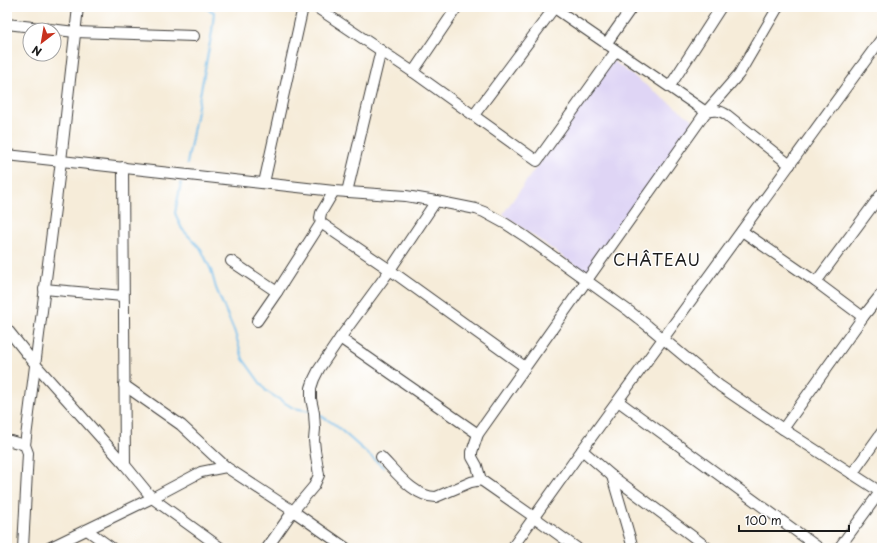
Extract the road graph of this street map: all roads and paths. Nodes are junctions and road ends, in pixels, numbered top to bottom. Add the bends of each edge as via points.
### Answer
1 (78, 7) edge
2 (303, 7) edge
3 (316, 7) edge
4 (457, 7) edge
5 (554, 7) edge
6 (632, 7) edge
7 (721, 7) edge
8 (778, 7) edge
9 (7, 24) edge
10 (75, 32) junction
11 (194, 36) dead end
12 (882, 38) edge
13 (606, 44) junction
14 (381, 50) junction
15 (616, 51) junction
16 (413, 72) junction
17 (670, 86) junction
18 (706, 112) junction
19 (474, 115) junction
20 (7, 155) edge
21 (61, 161) junction
22 (790, 165) junction
23 (123, 167) junction
24 (264, 183) junction
25 (334, 191) junction
26 (347, 192) junction
27 (882, 193) edge
28 (436, 200) junction
29 (321, 223) junction
30 (742, 231) junction
31 (231, 261) dead end
32 (390, 270) junction
33 (586, 281) junction
34 (816, 282) junction
35 (44, 289) junction
36 (277, 292) junction
37 (882, 294) edge
38 (123, 296) junction
39 (863, 317) junction
40 (257, 321) dead end
41 (7, 329) edge
42 (340, 338) junction
43 (664, 339) junction
44 (35, 364) junction
45 (525, 367) junction
46 (124, 386) junction
47 (618, 401) junction
48 (783, 429) junction
49 (882, 432) edge
50 (478, 434) junction
51 (7, 440) edge
52 (25, 445) junction
53 (582, 450) junction
54 (381, 458) dead end
55 (125, 465) junction
56 (226, 467) junction
57 (852, 474) junction
58 (612, 476) junction
59 (482, 480) junction
60 (881, 493) edge
61 (152, 498) junction
62 (293, 511) junction
63 (534, 517) junction
64 (87, 530) junction
65 (23, 548) edge
66 (49, 548) edge
67 (112, 548) edge
68 (221, 548) edge
69 (266, 548) edge
70 (346, 548) edge
71 (512, 548) edge
72 (577, 548) edge
73 (633, 548) edge
74 (708, 548) edge
75 (819, 548) edge
76 (839, 548) edge

1 - 10 street
2 - 24 street
3 - 14 street
4 - 16 street
5 - 13 street
5 - 19 street
6 - 13 street
7 - 17 street
8 - 18 street via 739,74
9 - 10 street
10 - 11 street
10 - 21 street
12 - 22 street
13 - 15 street
14 - 16 street
14 - 26 street
15 - 17 street
15 - 19 street via 537,162
16 - 19 street
17 - 18 street
18 - 22 street via 721,111
18 - 33 street
20 - 21 street
21 - 23 street
21 - 35 street
22 - 30 street
23 - 24 street
23 - 38 street
24 - 25 street
25 - 26 street
25 - 29 street via 321,213
26 - 28 street
27 - 34 street
28 - 32 street
28 - 33 street via 476,209 491,216 526,237
29 - 32 street
29 - 36 street
30 - 34 street
30 - 43 street
31 - 36 street
32 - 42 street
32 - 45 street
33 - 43 street
33 - 45 street
34 - 39 street
35 - 38 street
35 - 44 street
36 - 40 street
37 - 39 street
38 - 46 street
39 - 48 street
41 - 44 street
42 - 50 street
42 - 62 street via 319,369 311,388 319,474 314,486
43 - 47 street
43 - 48 street via 720,386
44 - 52 street
44 - 55 street
45 - 50 street
46 - 55 street
46 - 56 street via 181,425
47 - 53 street
47 - 75 street
48 - 57 street
49 - 57 street
50 - 59 street via 472,457
51 - 52 street
52 - 65 street via 28,453
53 - 58 street
53 - 63 street
54 - 59 street via 409,486 431,497
55 - 61 street
56 - 61 street via 201,472
56 - 62 street
57 - 60 street
58 - 73 street
58 - 74 street
59 - 63 street
60 - 76 street
61 - 64 street
61 - 68 street
62 - 69 street
62 - 70 street
63 - 71 street
63 - 72 street
64 - 66 street
64 - 67 street

